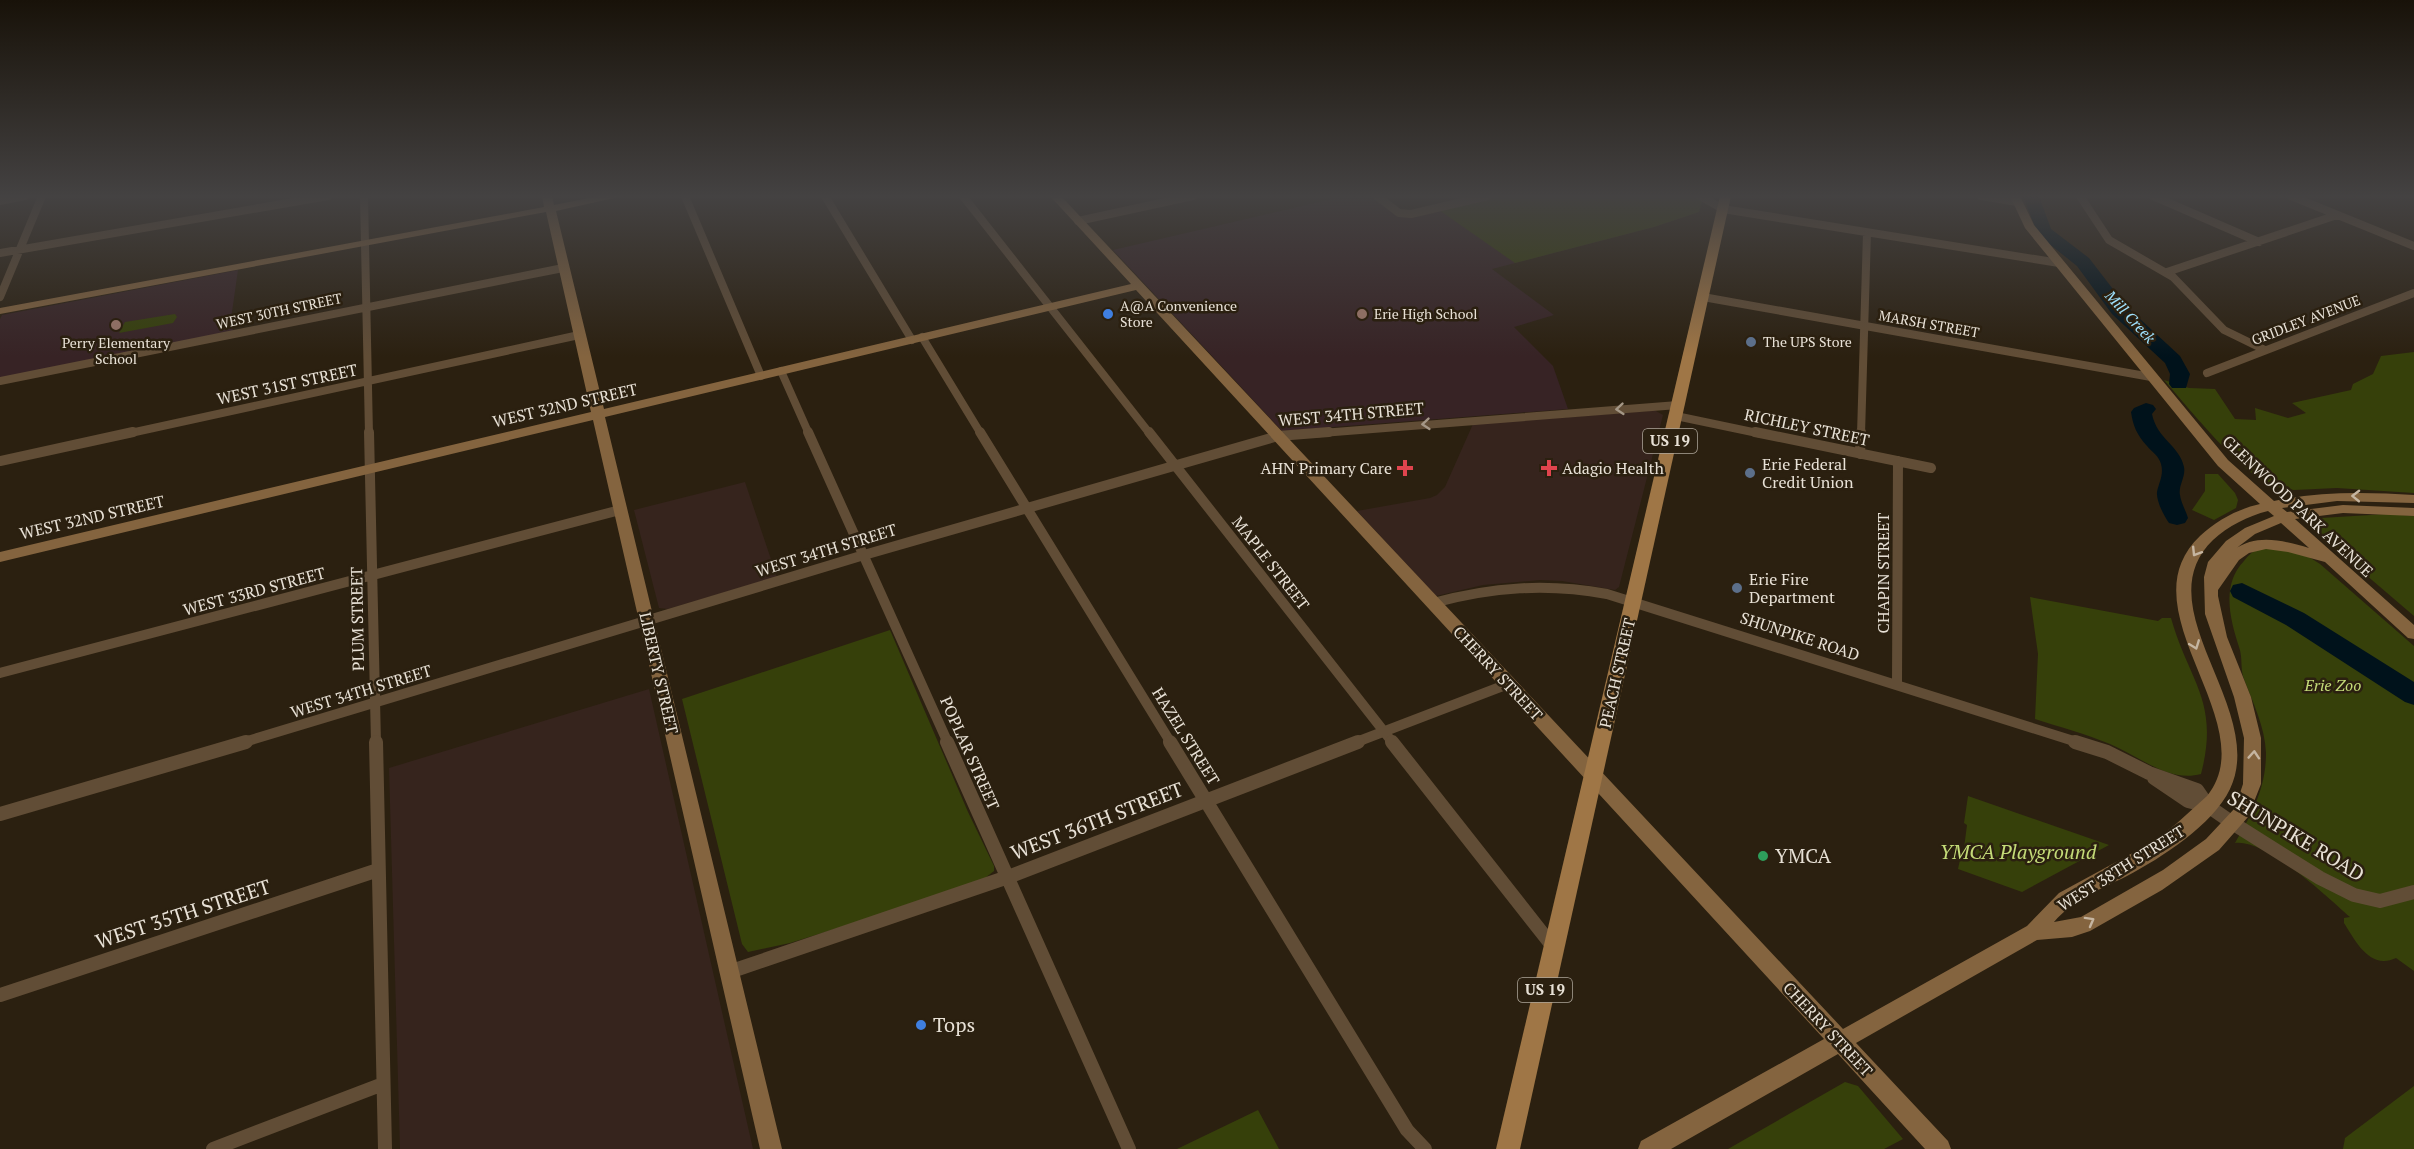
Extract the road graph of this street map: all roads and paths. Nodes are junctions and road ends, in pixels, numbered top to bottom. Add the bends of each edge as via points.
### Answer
1 (19, 250) joint
2 (329, 250) edge
3 (365, 250) edge
4 (559, 250) edge
5 (708, 250) edge
6 (859, 250) edge
7 (1005, 250) edge
8 (1104, 250) edge
9 (1714, 250) edge
10 (1867, 250) edge
11 (1974, 250) edge
12 (2048, 250) edge
13 (2126, 250) edge
14 (2236, 250) edge
15 (0, 253) edge
16 (2059, 263) junction
17 (563, 268) junction
18 (2167, 272) junction
19 (1138, 286) junction
20 (2414, 293) edge
21 (0, 297) edge
22 (1703, 297) junction
23 (367, 307) junction
24 (1050, 307) junction
25 (0, 311) edge
26 (1864, 326) junction
27 (579, 335) junction
28 (917, 339) junction
29 (2265, 350) junction
30 (782, 371) junction
31 (2207, 373) dead end
32 (761, 376) junction
33 (2151, 377) junction
34 (0, 381) edge
35 (368, 381) junction
36 (1677, 410) junction
37 (598, 415) junction
38 (1278, 436) junction
39 (1860, 454) junction
40 (0, 461) edge
41 (1898, 461) junction
42 (1175, 465) junction
43 (1931, 468) dead end
44 (370, 470) junction
45 (2414, 500) edge
46 (2268, 506) junction
47 (1025, 508) junction
48 (620, 510) junction
49 (2414, 512) edge
50 (2282, 518) junction
51 (864, 555) junction
52 (0, 557) edge
53 (2331, 561) junction
54 (372, 575) junction
55 (2212, 587) junction
56 (1634, 601) junction
57 (1433, 603) junction
58 (648, 622) junction
59 (2414, 634) edge
60 (0, 673) edge
61 (1508, 684) junction
62 (1897, 684) junction
63 (375, 705) junction
64 (1385, 732) junction
65 (1594, 776) junction
66 (1205, 801) junction
67 (2208, 806) junction
68 (0, 814) edge
69 (2235, 824) junction
70 (378, 870) junction
71 (1008, 878) junction
72 (2414, 892) edge
73 (2034, 932) junction
74 (1555, 948) junction
75 (729, 972) junction
76 (0, 995) edge
77 (1840, 1041) junction
78 (383, 1084) junction
79 (213, 1149) edge
80 (385, 1149) edge
81 (771, 1149) edge
82 (1129, 1149) edge
83 (1425, 1149) edge
84 (1508, 1149) edge
85 (1649, 1149) edge
86 (1940, 1149) edge

1 - 15 street
1 - 21 street
2 - 25 street
3 - 23 street, PLUM STREET
4 - 17 street, LIBERTY STREET
5 - 32 street
6 - 28 street, HAZEL STREET
7 - 24 street, MAPLE STREET
8 - 19 street, CHERRY STREET
9 - 22 main road, PEACH STREET / US 19
10 - 26 street
11 - 16 street
12 - 16 street, GLENWOOD PARK AVENUE
13 - 18 street
14 - 18 street
16 - 33 street, GLENWOOD PARK AVENUE
17 - 23 street, WEST 30TH STREET
17 - 27 street, LIBERTY STREET
18 - 29 street via 2218,326
19 - 24 street, WEST 32ND STREET
19 - 38 street, CHERRY STREET
20 - 29 street, GRIDLEY AVENUE
22 - 26 street, MARSH STREET
22 - 36 main road, PEACH STREET / US 19
23 - 34 street, WEST 30TH STREET
23 - 35 street, PLUM STREET
24 - 28 street, WEST 32ND STREET
24 - 42 street, MAPLE STREET
26 - 33 street, MARSH STREET
26 - 39 street
27 - 35 street, WEST 31ST STREET
27 - 37 street, LIBERTY STREET
28 - 30 street, WEST 32ND STREET
28 - 47 street, HAZEL STREET
29 - 31 street, GRIDLEY AVENUE
30 - 32 street, WEST 32ND STREET
30 - 51 street, POPLAR STREET
32 - 37 street, WEST 32ND STREET
33 - 46 street, GLENWOOD PARK AVENUE via 2223,463
35 - 40 street, WEST 31ST STREET
35 - 44 street, PLUM STREET
36 -> 38 street, WEST 34TH STREET
36 - 39 street, RICHLEY STREET
36 - 56 main road, PEACH STREET / US 19
37 - 44 street, WEST 32ND STREET
37 - 48 street, LIBERTY STREET
38 - 42 street, WEST 34TH STREET
38 - 57 street, CHERRY STREET
39 - 41 street, RICHLEY STREET
41 - 43 street, RICHLEY STREET
41 - 62 street, CHAPIN STREET
42 - 47 street, WEST 34TH STREET
42 - 64 street, MAPLE STREET
44 - 52 street, WEST 32ND STREET
44 - 54 street, PLUM STREET
45 -> 46 street, WEST 38TH STREET via 2328,496
46 - 50 street, GLENWOOD PARK AVENUE
46 -> 67 street, WEST 38TH STREET via 2229,519 2211,531 2193,554 2183,588 2188,626 2228,732 2230,753 2224,785
47 - 51 street, WEST 34TH STREET
47 - 66 street, HAZEL STREET
48 - 54 street, WEST 33RD STREET
48 - 58 street, LIBERTY STREET
49 - 50 street, WEST 38TH STREET via 2348,510
50 - 53 street, GLENWOOD PARK AVENUE
50 - 55 street, WEST 38TH STREET via 2242,535 2227,548 2214,564
51 - 58 street, WEST 34TH STREET
51 - 71 street, POPLAR STREET
53 - 55 street via 2284,546 2260,544 2233,557
53 - 59 street, GLENWOOD PARK AVENUE
54 - 60 street, WEST 33RD STREET
54 - 63 street, PLUM STREET
69 -> 55 street, WEST 38TH STREET via 2252,786 2255,744 2213,613
56 - 57 street, SHUNPIKE ROAD via 1579,588 1530,584 1480,590
56 - 62 street, SHUNPIKE ROAD
56 - 65 main road, PEACH STREET / US 19
57 - 61 street, CHERRY STREET
58 - 63 street, WEST 34TH STREET
58 - 75 street, LIBERTY STREET
61 - 64 street, WEST 36TH STREET
61 - 65 street, CHERRY STREET
62 - 67 street, SHUNPIKE ROAD via 2099,749 2197,790
63 - 68 street, WEST 34TH STREET
63 - 70 street, PLUM STREET
64 - 66 street, WEST 36TH STREET
64 - 74 street, MAPLE STREET
65 - 74 main road, PEACH STREET / US 19
65 - 77 street, CHERRY STREET
66 - 71 street, WEST 36TH STREET
66 - 83 street, HAZEL STREET via 1407,1130
67 - 69 street, SHUNPIKE ROAD
67 - 73 street, WEST 38TH STREET via 2163,845 2058,905
69 - 72 street, SHUNPIKE ROAD via 2320,878 2364,898 2380,901
73 -> 69 street, WEST 38TH STREET via 2081,926 2166,878 2212,846
70 - 76 street, WEST 35TH STREET
70 - 78 street, PLUM STREET
71 - 75 street, WEST 36TH STREET
71 - 82 street, POPLAR STREET
73 - 77 street, WEST 38TH STREET
74 - 84 main road, PEACH STREET / US 19
75 - 81 street, LIBERTY STREET
77 - 85 street, WEST 38TH STREET
77 - 86 street, CHERRY STREET
78 - 79 street
78 - 80 street, PLUM STREET

